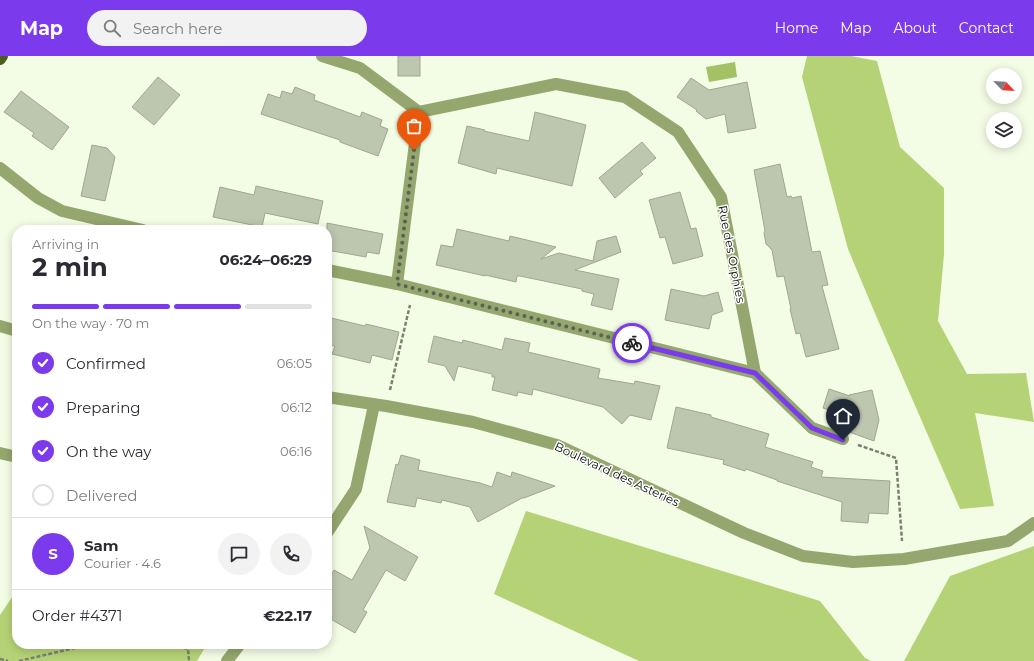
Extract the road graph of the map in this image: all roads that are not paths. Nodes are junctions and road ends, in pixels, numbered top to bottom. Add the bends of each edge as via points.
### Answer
1 (2, 56) edge
2 (322, 56) edge
3 (0, 58) edge
4 (419, 112) junction
5 (0, 168) edge
6 (122, 225) edge
7 (332, 271) edge
8 (397, 284) junction
9 (0, 326) edge
10 (12, 330) edge
11 (755, 373) junction
12 (332, 398) edge
13 (380, 406) junction
14 (843, 440) road end
15 (0, 453) edge
16 (12, 456) edge
17 (1034, 523) edge
18 (332, 524) edge
19 (236, 649) edge
20 (227, 661) edge

1 - 3 main road
2 - 4 street via 360,68
4 - 8 street
4 - 11 street, Rue des Orphies via 556,84 625,97 678,132 721,197
5 - 6 street via 38,198 62,211
7 - 8 street
8 - 11 street
9 - 10 street
11 - 14 street via 812,428
12 - 13 street, Boulevard des Asteries
13 - 17 street, Boulevard des Asteries via 473,422 557,445 744,533 803,556 854,562 904,559 1008,541
13 - 18 street via 356,489
15 - 16 street
19 - 20 street

